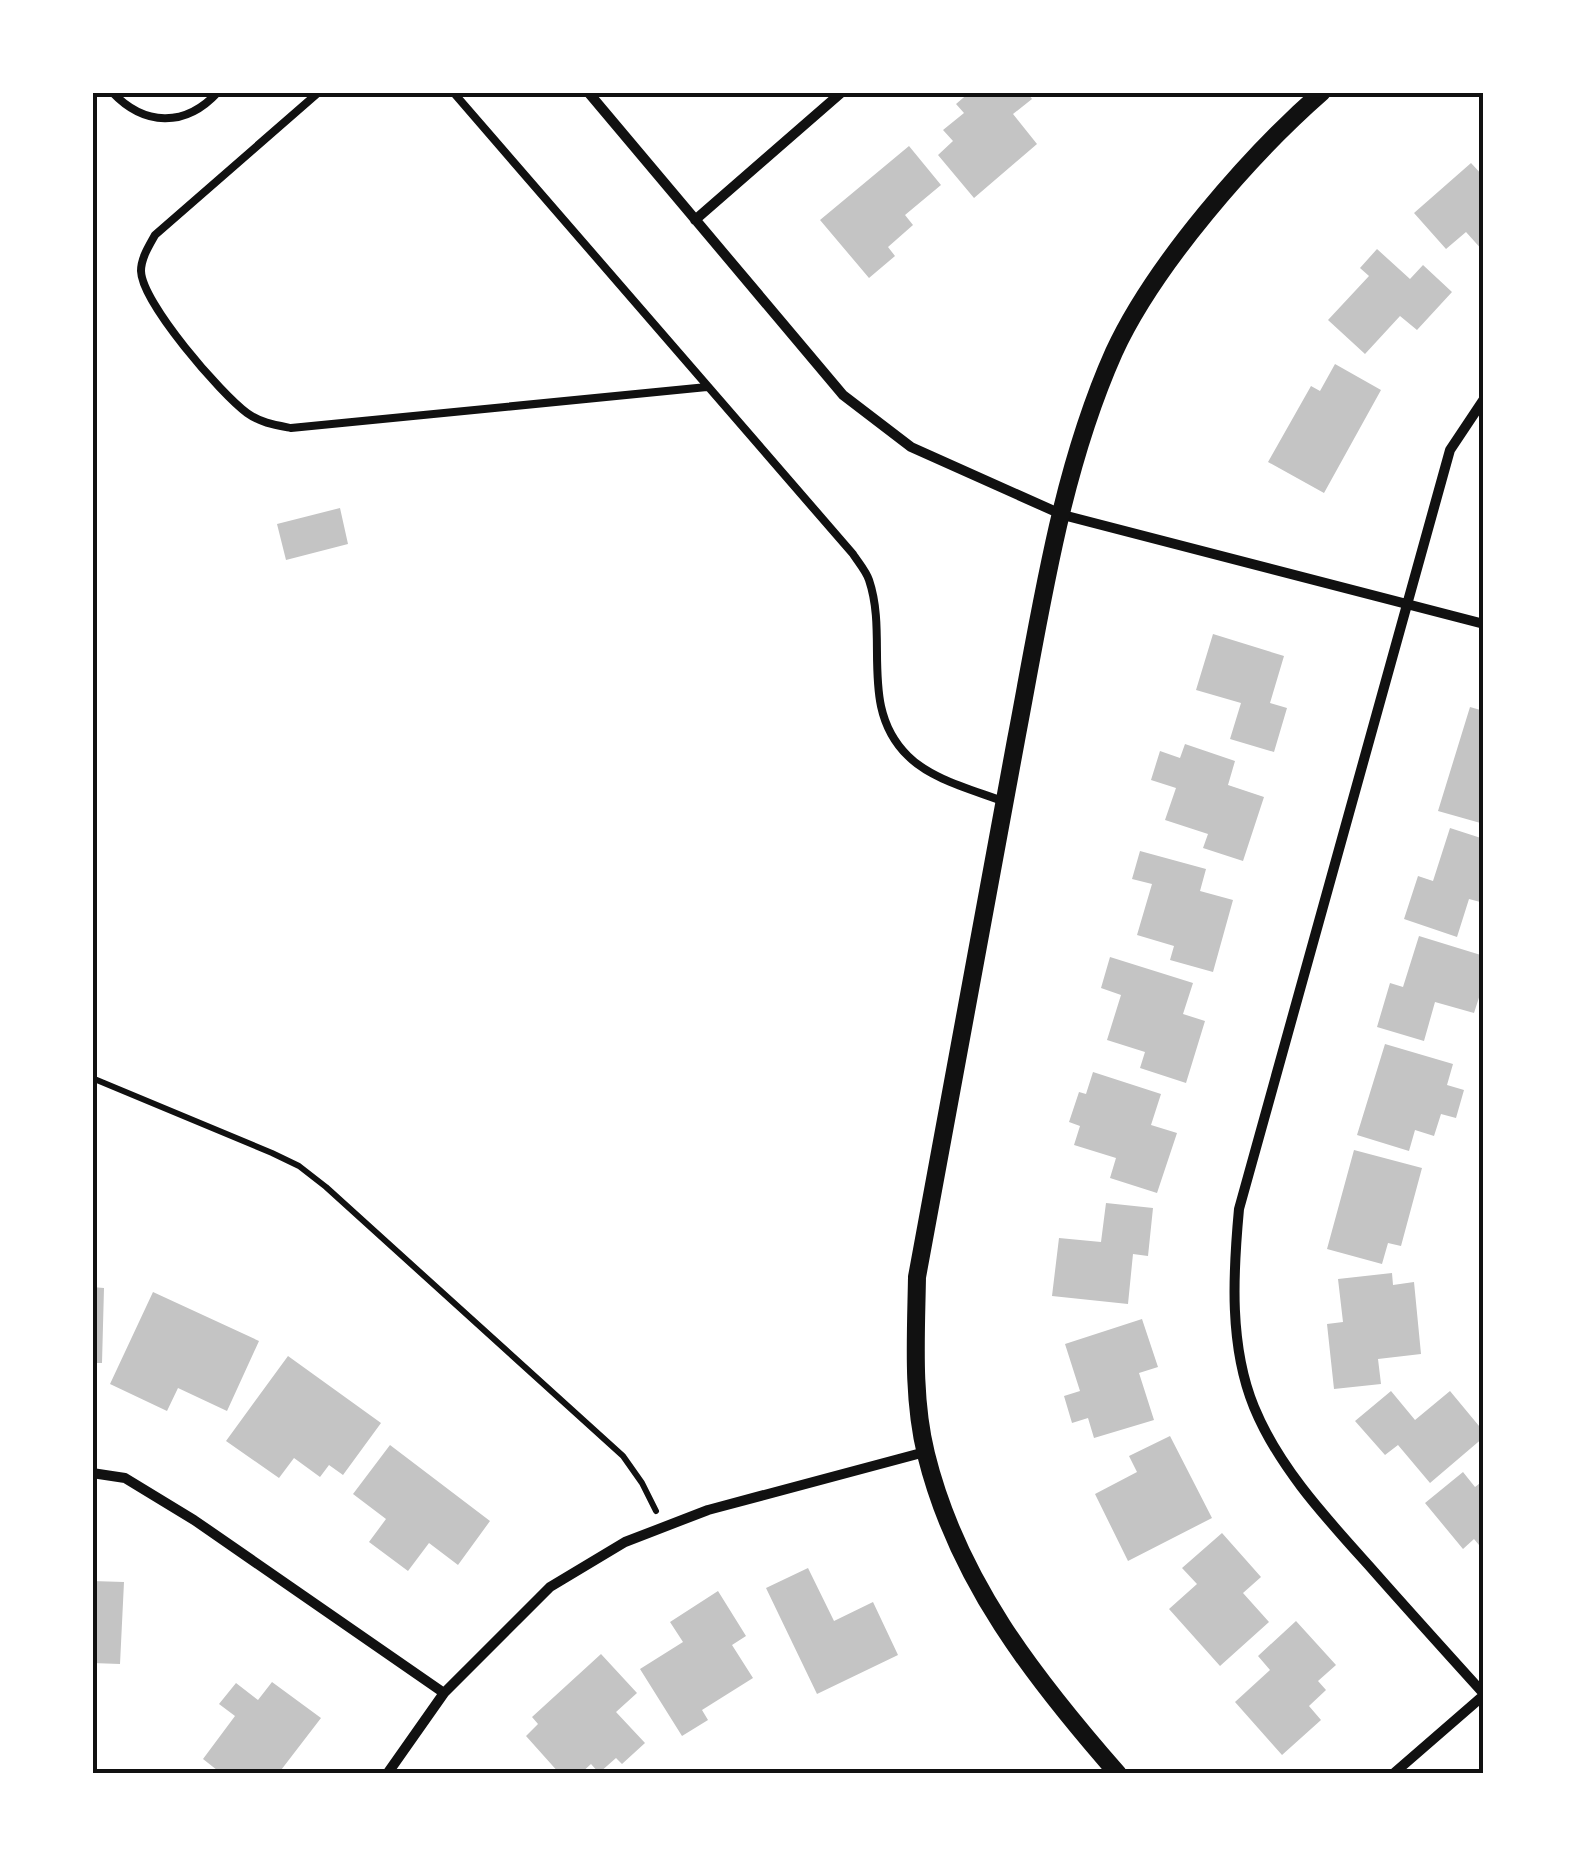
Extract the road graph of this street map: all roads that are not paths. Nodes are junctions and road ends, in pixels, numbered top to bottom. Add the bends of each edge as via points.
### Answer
1 (112, 92) edge
2 (218, 92) edge
3 (318, 92) edge
4 (452, 92) edge
5 (588, 92) edge
6 (842, 92) edge
7 (1322, 92) edge
8 (695, 220) junction
9 (708, 388) junction
10 (1484, 399) edge
11 (1062, 514) junction
12 (1408, 604) junction
13 (1484, 624) edge
14 (1005, 802) junction
15 (926, 1452) junction
16 (92, 1473) edge
17 (444, 1693) junction
18 (1484, 1694) edge
19 (387, 1774) edge
20 (1118, 1774) edge
21 (1393, 1774) edge

1 - 2 lane via 134,113 155,118 184,117
3 - 9 lane via 145,252 142,272 155,309 250,415 291,428
4 - 9 lane
5 - 8 street
6 - 8 street
7 - 11 street via 1228,189 1160,276 1116,348 1080,440
8 - 11 street via 843,394 911,447
9 - 14 lane via 868,578 877,696 888,730 908,758
10 - 12 street via 1450,450
11 - 12 street
11 - 14 street
12 - 13 street
12 - 18 street via 1239,1210 1233,1275 1253,1406 1282,1461
14 - 15 street via 917,1277 916,1377
15 - 17 street via 708,1510 625,1542 550,1586
15 - 20 street via 980,1594 1019,1654
16 - 17 street via 125,1478 194,1520
17 - 19 street
18 - 21 street

